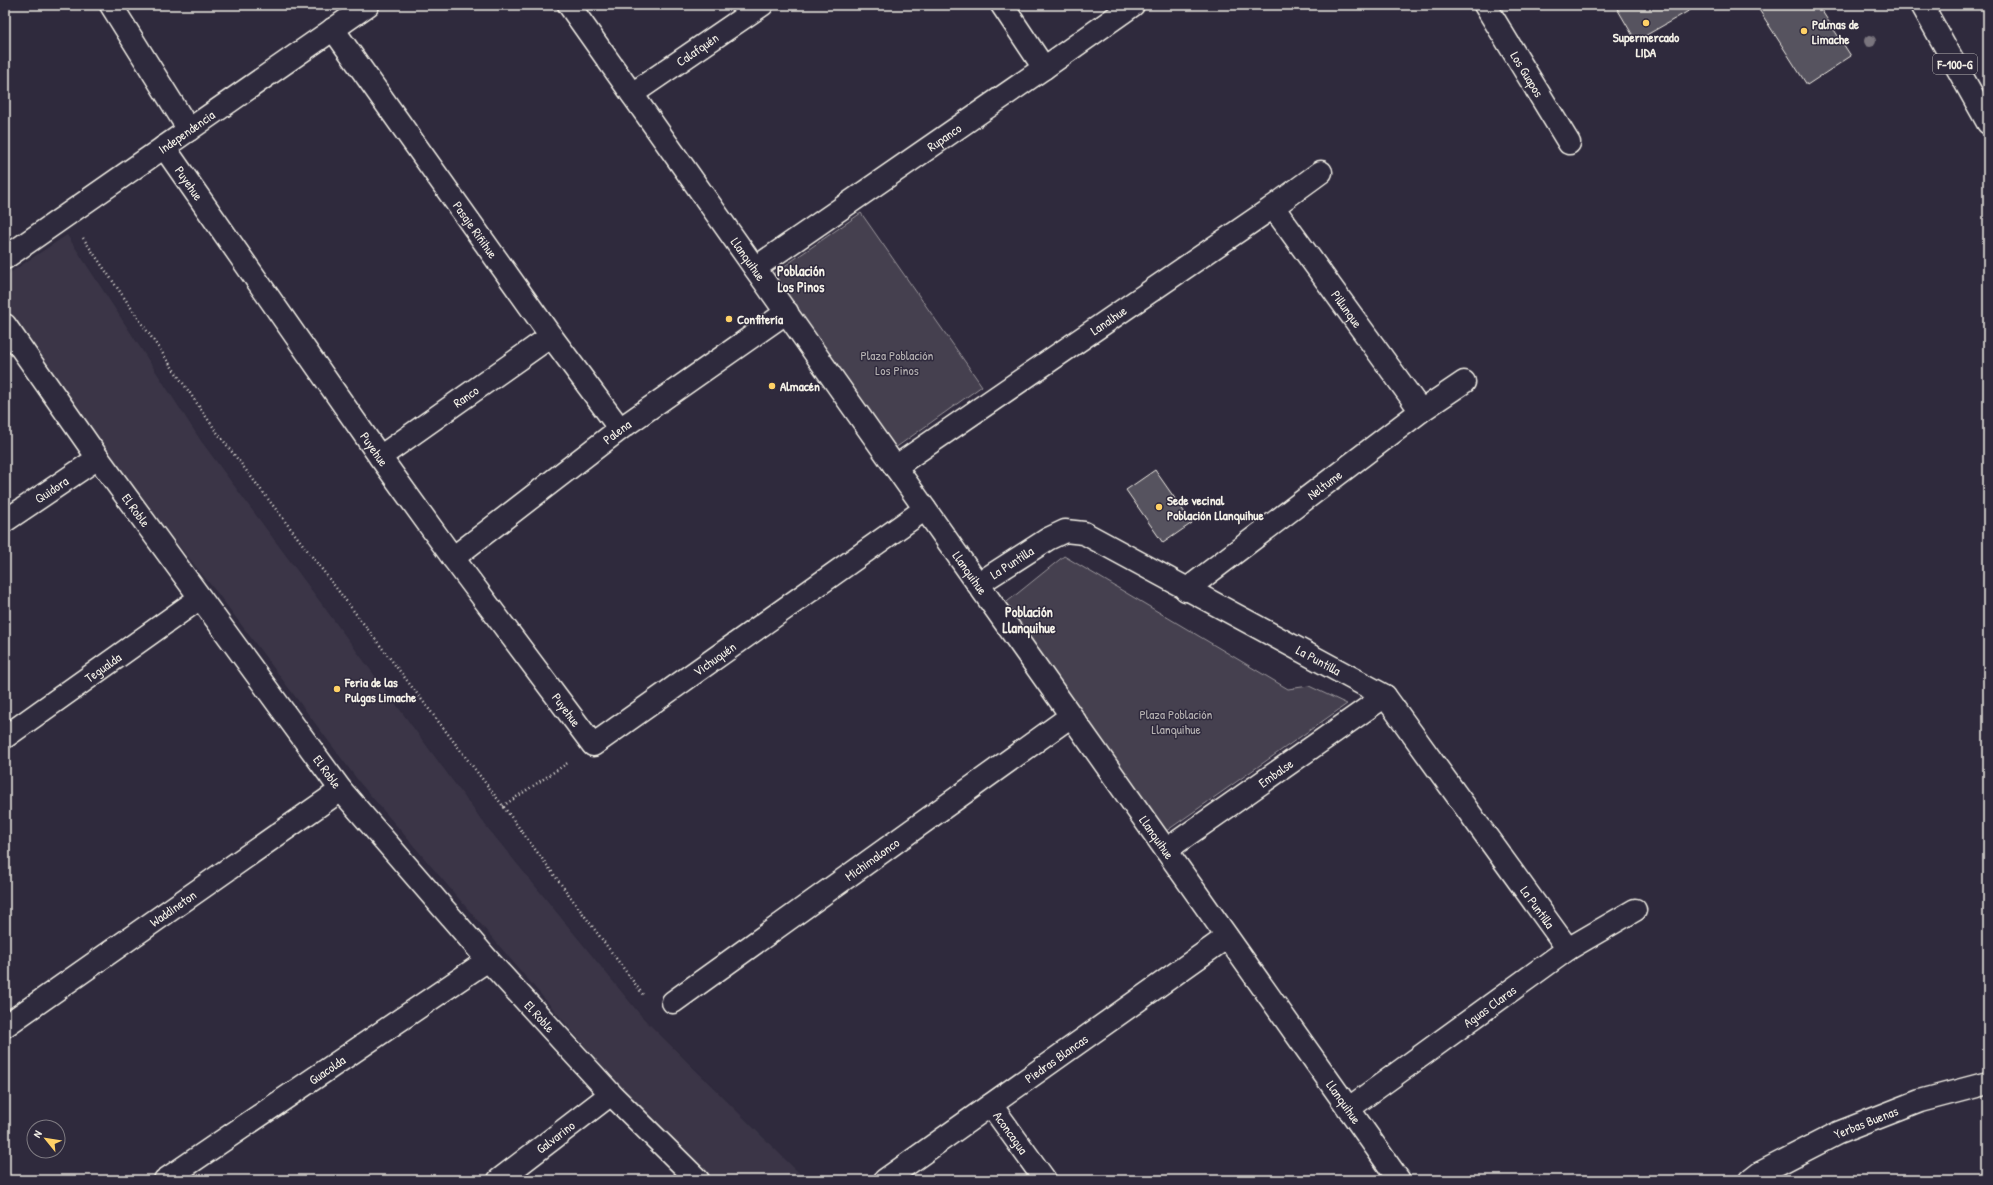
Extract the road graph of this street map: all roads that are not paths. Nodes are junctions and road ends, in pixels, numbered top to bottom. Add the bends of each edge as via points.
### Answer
1 (111, 5) edge
2 (368, 5) edge
3 (569, 5) edge
4 (762, 5) edge
5 (1002, 5) edge
6 (1133, 5) edge
7 (1484, 5) edge
8 (1922, 5) edge
9 (333, 29) junction
10 (1044, 68) junction
11 (632, 94) junction
12 (1988, 123) edge
13 (189, 130) junction
14 (1569, 143) dead end
15 (164, 147) junction
16 (1321, 172) dead end
17 (1273, 207) junction
18 (5, 258) edge
19 (755, 268) junction
20 (787, 312) junction
21 (5, 325) edge
22 (551, 336) junction
23 (1464, 382) dead end
24 (1421, 411) junction
25 (620, 429) junction
26 (380, 457) junction
27 (98, 458) junction
28 (895, 467) junction
29 (925, 509) junction
30 (5, 521) edge
31 (453, 558) junction
32 (978, 584) junction
33 (1186, 590) junction
34 (200, 598) junction
35 (1385, 696) junction
36 (1071, 716) junction
37 (5, 737) edge
38 (593, 745) joint
39 (341, 790) junction
40 (1166, 850) junction
41 (1635, 910) dead end
42 (1227, 937) junction
43 (1568, 949) junction
44 (488, 960) junction
45 (673, 1002) dead end
46 (5, 1026) edge
47 (1988, 1083) edge
48 (612, 1094) junction
49 (991, 1105) junction
50 (1348, 1108) junction
51 (165, 1180) edge
52 (498, 1180) edge
53 (698, 1180) edge
54 (885, 1180) edge
55 (1045, 1180) edge
56 (1399, 1180) edge
57 (1751, 1180) edge

1 - 13 street
2 - 9 street, Independencia
3 - 11 street, Llanquihue
4 - 11 street, Calafquén
5 - 10 street
6 - 10 street, Rupanco
7 - 14 street, Los Guapos
8 - 12 street, F-100-G
9 - 13 street, Independencia
9 - 22 street, Pasaje Riñihue
10 - 19 street, Rupanco
11 - 19 street, Llanquihue
13 - 15 street, Independencia
15 - 18 street, Independencia
15 - 26 street, Puyehue
16 - 17 street, Lanalhue
17 - 24 street, Pillunque
17 - 28 street, Lanalhue
19 - 20 street, Llanquihue
20 - 25 street, Palena
20 - 28 street, Llanquihue
21 - 27 street, El Roble
22 - 25 street, Pasaje Riñihue
22 - 26 street, Ranco
23 - 24 street, Neltume
24 - 33 street, Neltume
25 - 31 street, Palena
26 - 31 street, Puyehue
27 - 30 street, Quidora
27 - 34 street, El Roble
28 - 29 street, Llanquihue
29 - 32 street, Llanquihue
29 - 38 street, Vichuquén
31 - 38 street, Puyehue
32 - 33 street, La Puntilla via 1048,539 1065,532 1084,533
32 - 36 street, Llanquihue
33 - 35 street, La Puntilla
34 - 37 street, Tegualda
34 - 39 street, El Roble
35 - 40 street, Embalse
35 - 43 street, La Puntilla
36 - 40 street, Llanquihue
36 - 45 street, Michimalonco
39 - 44 street, El Roble
39 - 46 street, Waddineton
40 - 42 street, Llanquihue
41 - 43 street, Aguas Claras
42 - 49 street, Piedras Blancas
42 - 50 street, Llanquihue
43 - 50 street, Aguas Claras
44 - 48 street, El Roble
44 - 51 street, Guacolda
47 - 57 street, Yerbas Buenas via 1920,1101 1838,1133
48 - 52 street, Galvarino
48 - 53 street, El Roble
49 - 54 street, Piedras Blancas
49 - 55 street, Aconcagua
50 - 56 street, Llanquihue

